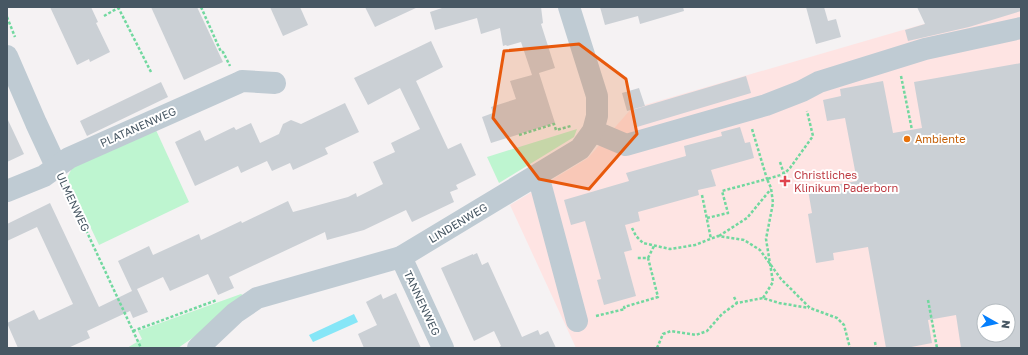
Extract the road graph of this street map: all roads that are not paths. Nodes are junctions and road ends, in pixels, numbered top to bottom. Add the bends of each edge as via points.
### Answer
1 (569, 7) edge
2 (1021, 28) edge
3 (7, 56) edge
4 (275, 83) dead end
5 (593, 131) junction
6 (56, 166) junction
7 (538, 175) junction
8 (7, 191) edge
9 (401, 257) junction
10 (577, 321) road end
11 (198, 348) edge
12 (443, 348) edge

1 - 5 street, LINDENWEG via 597,96 598,116
2 - 5 street via 925,49 819,82 766,105 626,145
3 - 6 street, ULMENWEG
4 - 6 street, PLATANENWEG via 238,82
5 - 7 street, LINDENWEG via 580,149
6 - 8 street, PLATANENWEG via 44,176
7 - 9 street, LINDENWEG
7 - 10 street
9 - 11 street, LINDENWEG via 257,298 235,313
9 - 12 street, TANNENWEG

